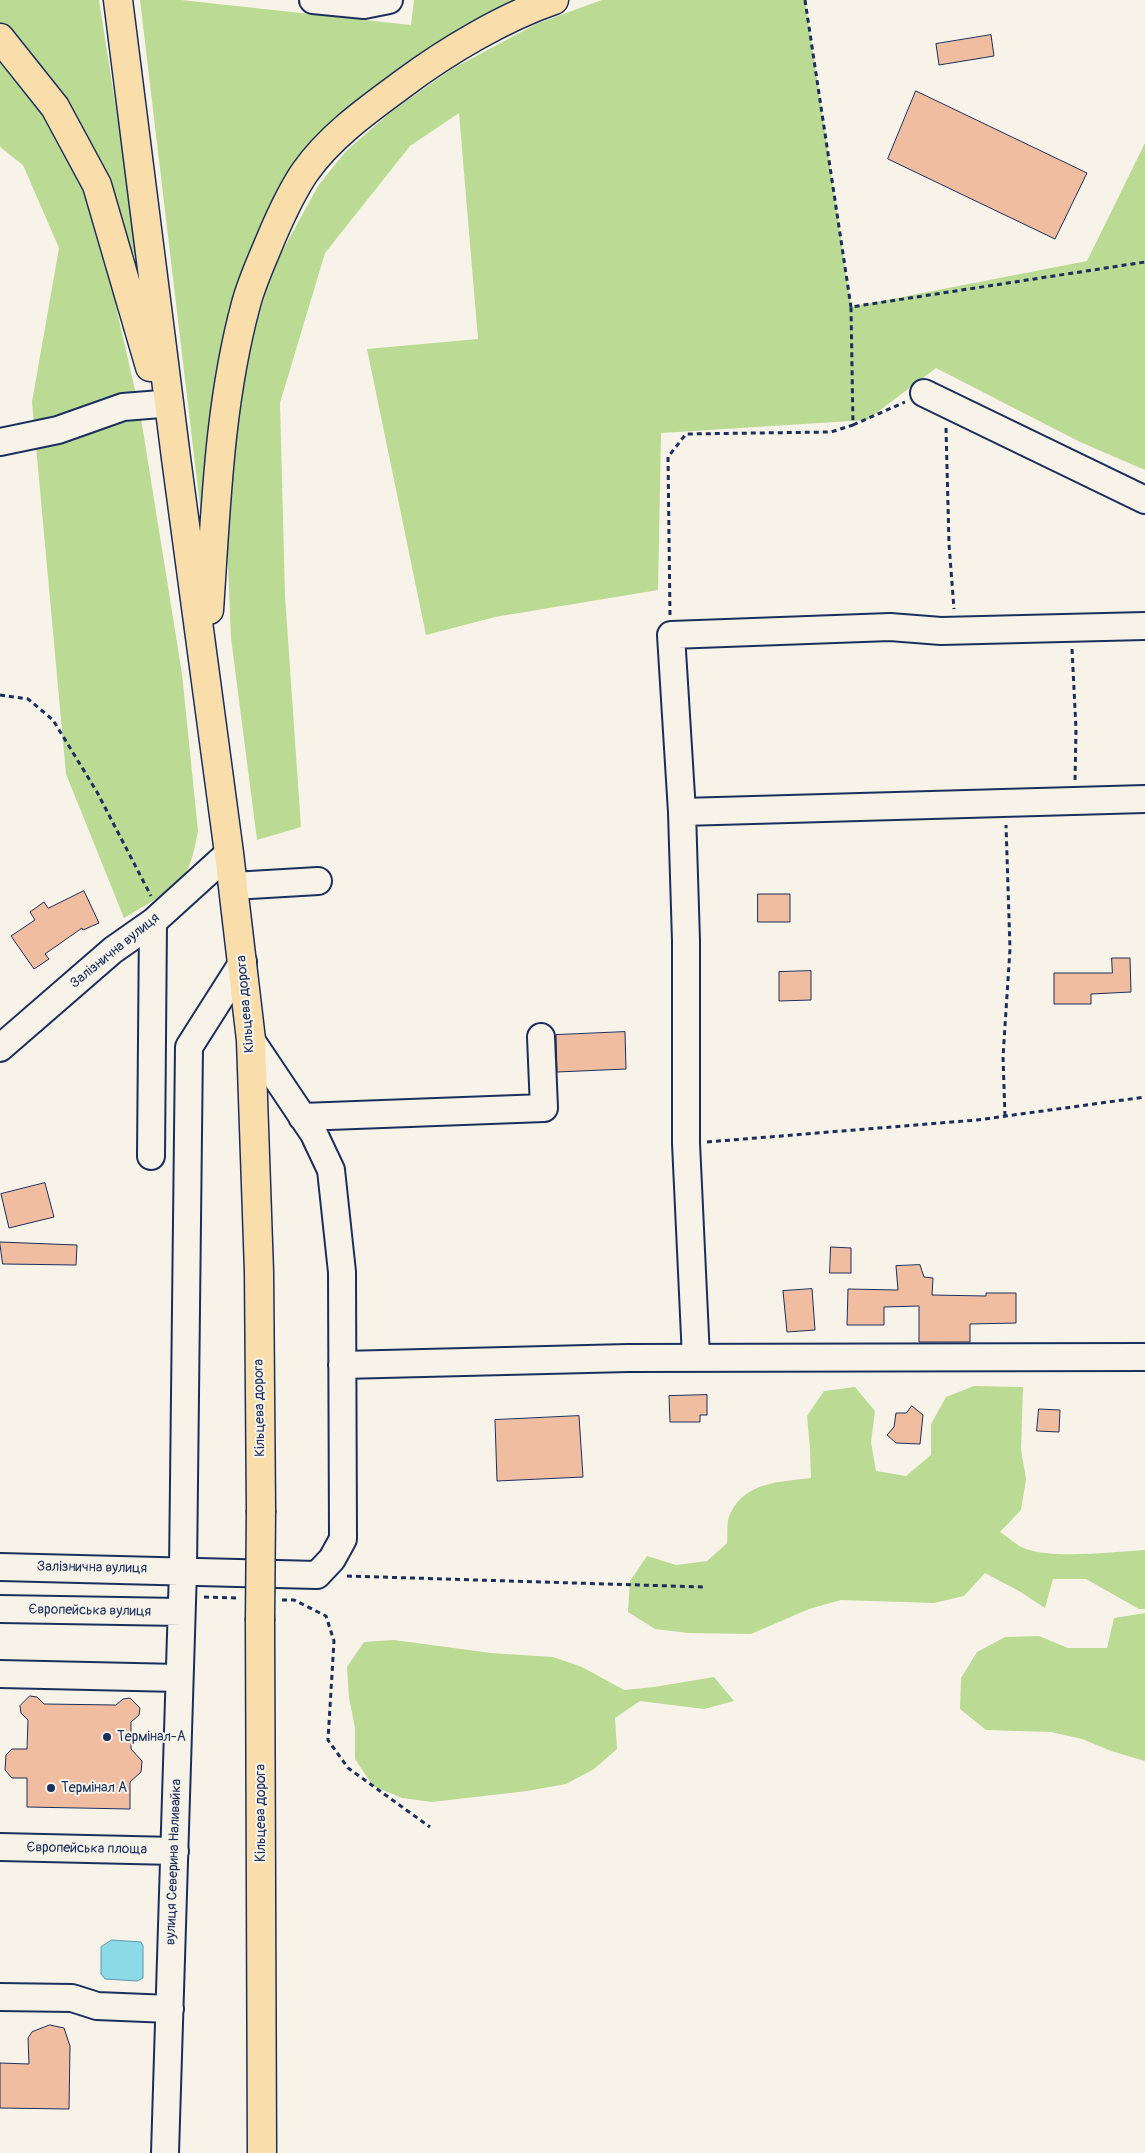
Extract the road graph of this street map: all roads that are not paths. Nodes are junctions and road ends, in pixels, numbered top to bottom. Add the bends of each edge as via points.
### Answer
1 (118, 0) edge
2 (313, 0) edge
3 (389, 0) edge
4 (554, 0) edge
5 (0, 38) edge
6 (935, 399) road end
7 (161, 404) junction
8 (0, 442) edge
9 (176, 458) junction
10 (1145, 500) edge
11 (1145, 626) edge
12 (206, 667) junction
13 (1145, 799) edge
14 (682, 812) junction
15 (230, 854) junction
16 (318, 881) dead end
17 (234, 886) junction
18 (159, 916) junction
19 (243, 962) junction
20 (541, 1037) dead end
21 (251, 1040) junction
22 (0, 1048) edge
23 (302, 1116) junction
24 (151, 1156) dead end
25 (1145, 1356) edge
26 (696, 1358) junction
27 (342, 1365) junction
28 (0, 1567) edge
29 (183, 1570) junction
30 (181, 1604) junction
31 (0, 1609) edge
32 (0, 1674) edge
33 (179, 1678) junction
34 (0, 1847) edge
35 (174, 1851) junction
36 (0, 1997) edge
37 (170, 2009) junction
38 (165, 2153) edge
39 (262, 2153) edge

1 - 9 highway
2 - 3 street via 364,5
4 - 12 highway via 533,7 438,58 382,99 332,142 305,172 280,218 246,303 230,376 220,441
5 - 7 highway via 55,107 97,184
6 - 10 street
7 - 8 street via 123,407 58,430
7 - 9 highway
9 - 12 highway
11 - 14 street via 955,630 890,627 671,635
12 - 15 highway, Кільцева дорога
13 - 14 street
14 - 26 street via 686,1143
15 - 17 highway, Кільцева дорога
15 - 18 street, Залізнична вулиця
16 - 17 street
17 - 19 highway, Кільцева дорога
18 - 22 street, Залізнична вулиця via 113,950
18 - 24 street
19 - 21 highway, Кільцева дорога
19 - 29 street, вулиця Северина Наливайка via 189,1047
20 - 23 street via 544,1108
21 - 23 street
21 - 39 highway, Кільцева дорога, bridge via 259,1272
23 - 27 street via 331,1170 342,1272
25 - 26 street
26 - 27 street
27 - 29 street, Залізнична вулиця via 343,1539 332,1560 317,1575
28 - 29 street, Залізнична вулиця
29 - 30 street, вулиця Северина Наливайка
30 - 31 street, Європейська вулиця
30 - 33 street, вулиця Северина Наливайка
32 - 33 street
33 - 35 street, вулиця Северина Наливайка
34 - 35 street, Європейська площа
35 - 37 street, вулиця Северина Наливайка
36 - 37 street via 72,1998 97,2006
37 - 38 street, вулиця Северина Наливайка

